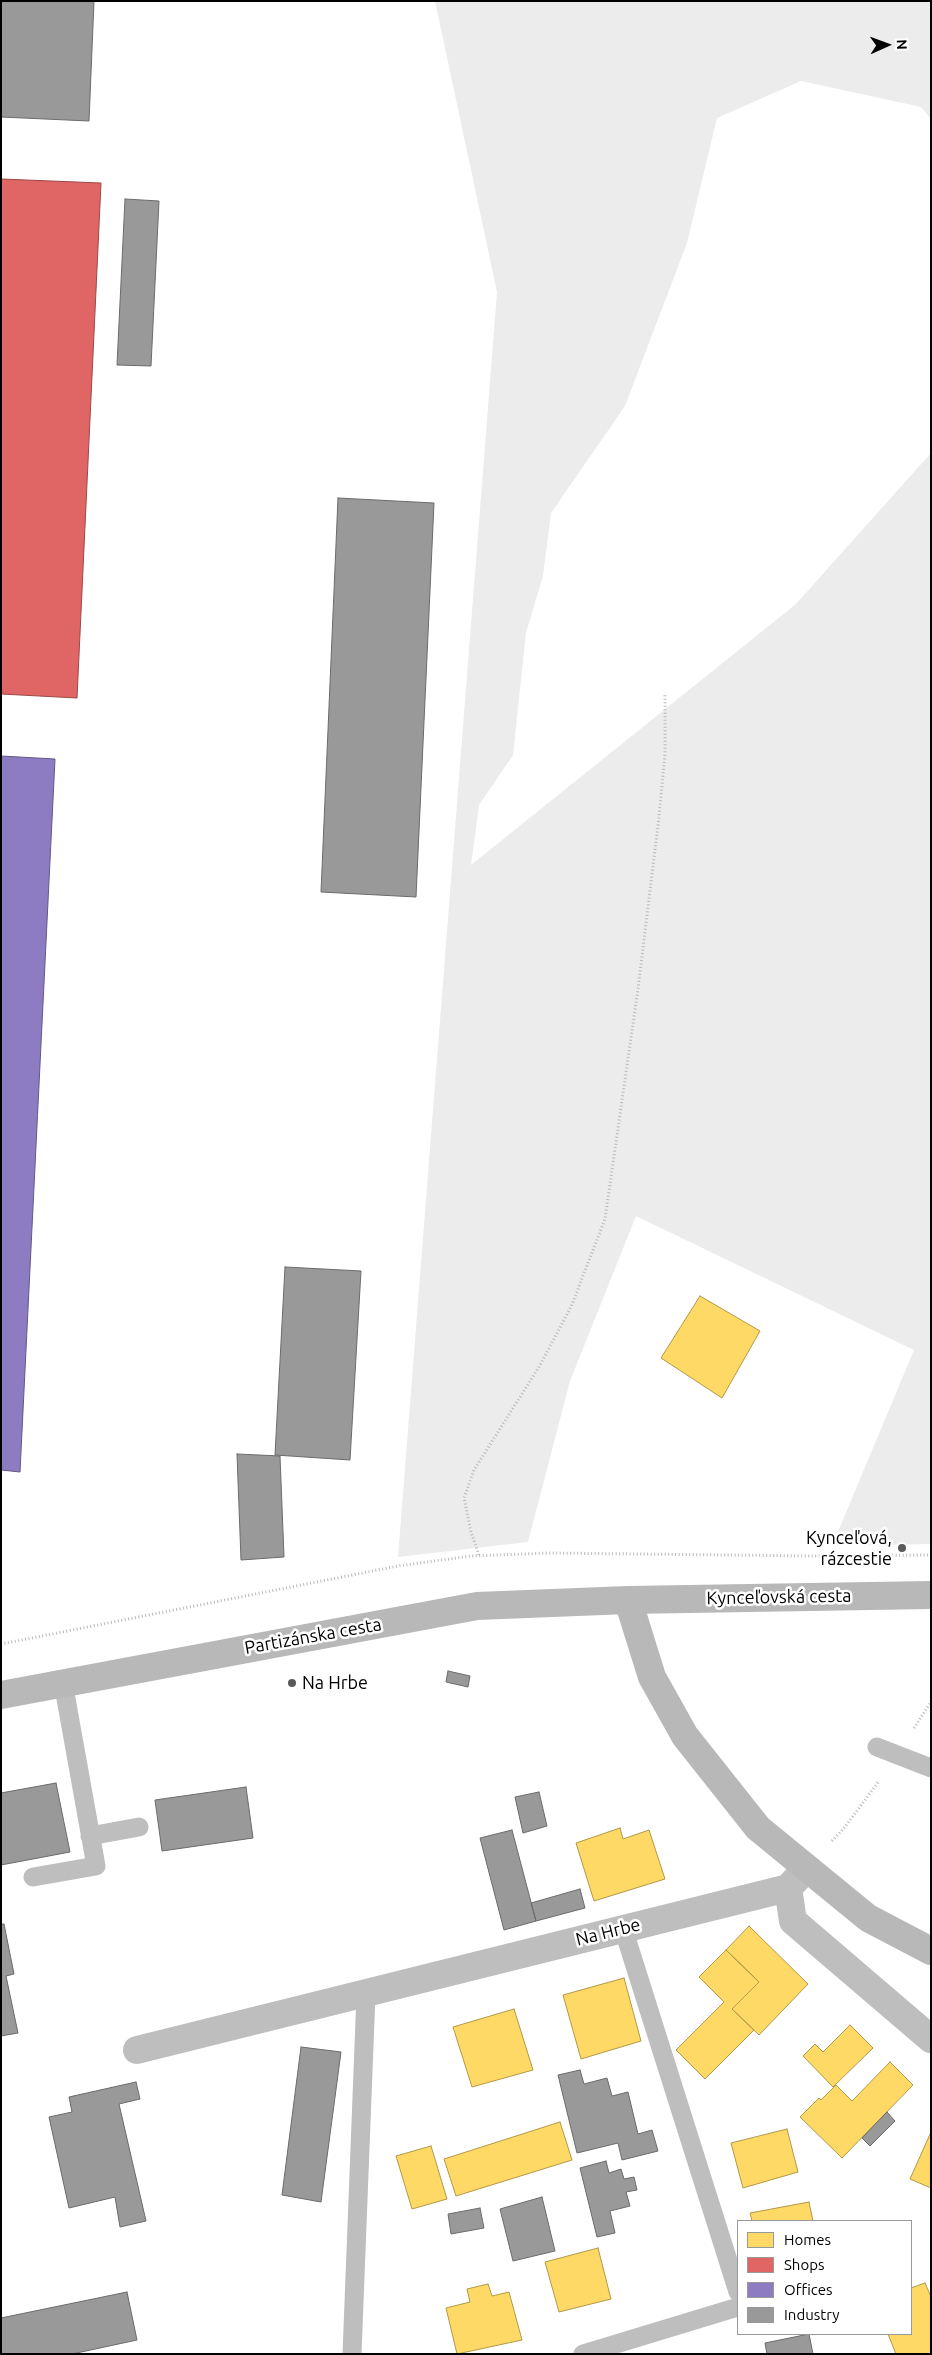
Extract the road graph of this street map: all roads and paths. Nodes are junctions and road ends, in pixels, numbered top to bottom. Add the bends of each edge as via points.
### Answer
1 (664, 693) dead end
2 (479, 1555) dead end
3 (931, 1595) edge
4 (628, 1600) junction
5 (63, 1682) junction
6 (1, 1695) edge
7 (931, 1702) edge
8 (884, 1750) junction
9 (931, 1768) edge
10 (139, 1827) dead end
11 (90, 1836) junction
12 (33, 1877) dead end
13 (797, 1878) junction
14 (624, 1928) junction
15 (931, 1951) edge
16 (366, 1994) junction
17 (931, 2039) edge
18 (137, 2050) dead end
19 (737, 2289) edge
20 (737, 2307) edge
21 (352, 2354) edge
22 (583, 2354) edge

1 - 2 path via 659,817 605,1219 571,1307 474,1470 464,1498 470,1532
3 - 4 street, Kynceľovská cesta
4 - 5 street, Partizánska cesta via 477,1606
4 - 13 street via 652,1677 685,1736
5 - 6 street, Partizánska cesta
5 - 11 lane
7 - 8 path via 914,1729
8 - 9 lane
8 - 13 path via 878,1782 851,1820
10 - 11 lane
11 - 12 lane via 96,1866
13 - 14 street, Na Hrbe
13 - 15 street
13 - 17 street via 793,1922
14 - 16 street, Na Hrbe
14 - 19 lane
16 - 18 street, Na Hrbe
16 - 21 lane
20 - 22 lane

